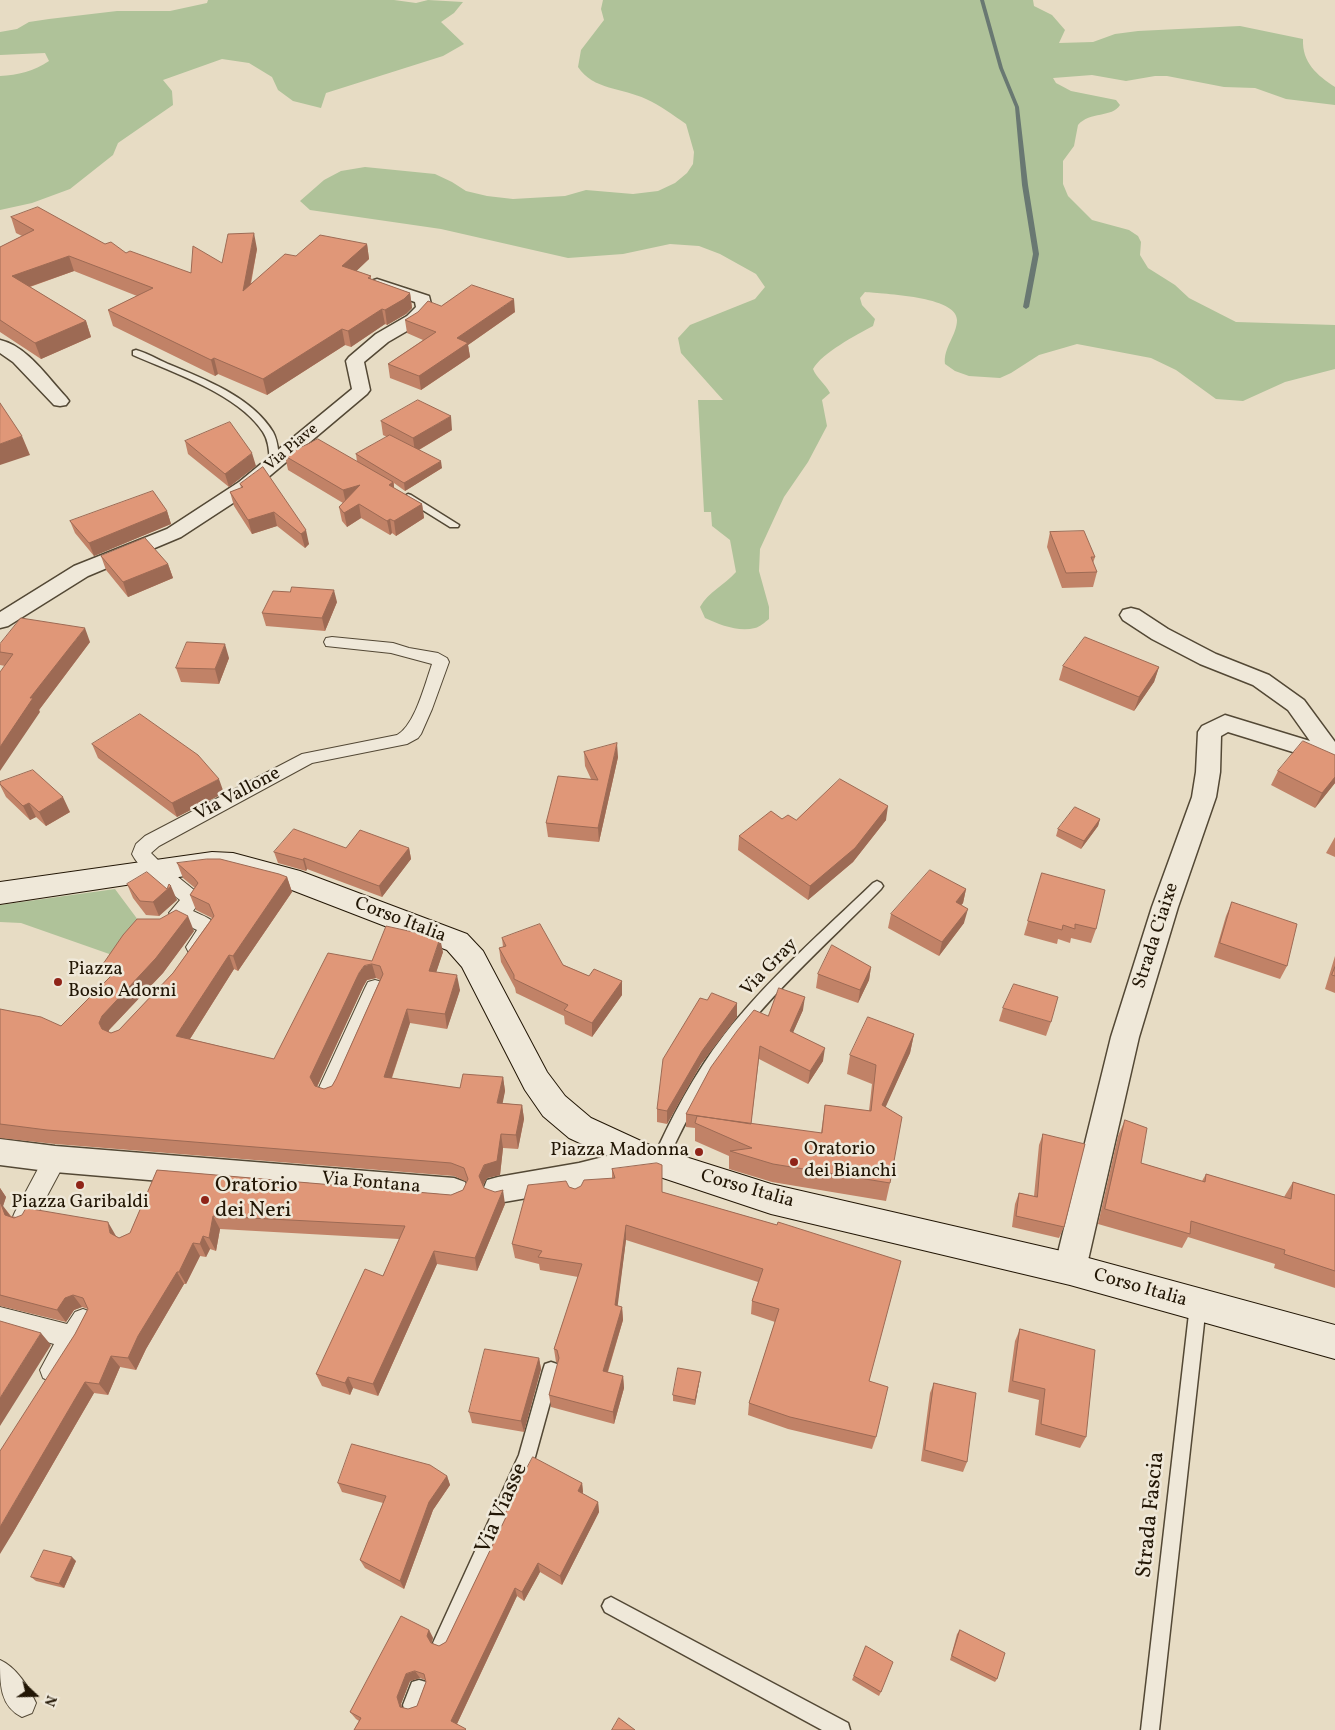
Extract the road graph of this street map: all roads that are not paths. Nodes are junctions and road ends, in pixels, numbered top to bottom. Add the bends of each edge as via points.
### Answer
1 (361, 278) edge
2 (0, 345) edge
3 (136, 353) dead end
4 (60, 400) dead end
5 (275, 462) junction
6 (395, 490) edge
7 (454, 525) dead end
8 (1131, 615) dead end
9 (0, 620) edge
10 (332, 642) dead end
11 (1334, 757) edge
12 (155, 869) junction
13 (877, 886) dead end
14 (0, 893) edge
15 (185, 961) edge
16 (375, 988) edge
17 (328, 1092) edge
18 (0, 1152) edge
19 (54, 1159) junction
20 (653, 1161) junction
21 (498, 1190) edge
22 (454, 1192) edge
23 (23, 1219) edge
24 (1070, 1270) junction
25 (1198, 1305) junction
26 (0, 1318) edge
27 (1335, 1342) edge
28 (551, 1370) dead end
29 (39, 1391) edge
30 (612, 1606) dead end
31 (442, 1643) edge
32 (0, 1674) edge
33 (22, 1703) dead end
34 (840, 1730) edge
35 (1150, 1730) edge

1 - 5 street, Via Piave via 422,299 424,308 413,320 382,338 356,361 362,390 308,441
2 - 4 street via 19,358
3 - 5 lane via 226,396 253,414 269,434
5 - 9 street, Via Piave via 246,486 174,533 81,571
6 - 7 lane
8 - 11 street via 1208,659 1261,680 1296,705
10 - 12 street, Via Vallone via 393,648 441,662 412,734 393,743 308,758 152,841 141,854
11 - 24 street, Strada Ciaixe via 1225,723 1210,732 1204,798 1124,1037
12 - 14 main road, Corso Italia
12 - 15 street, Via Vallone via 192,899 173,919 207,926 208,930
12 - 20 main road, Corso Italia via 212,862 233,863 290,878 457,942 473,960 536,1081 554,1106 580,1128
13 - 20 lane, Via Gray via 773,990 738,1030 713,1062
16 - 17 street
18 - 19 street, Via Fontana
19 - 22 street, Via Fontana via 159,1172 292,1173
19 - 23 street
20 - 21 street via 577,1185
20 - 24 main road, Corso Italia via 770,1199
24 - 25 main road, Corso Italia
25 - 27 main road, Corso Italia
25 - 35 lane, Strada Fascia
26 - 29 street via 78,1328
28 - 31 lane, Via Viasse via 527,1456
30 - 34 lane
32 - 33 street

